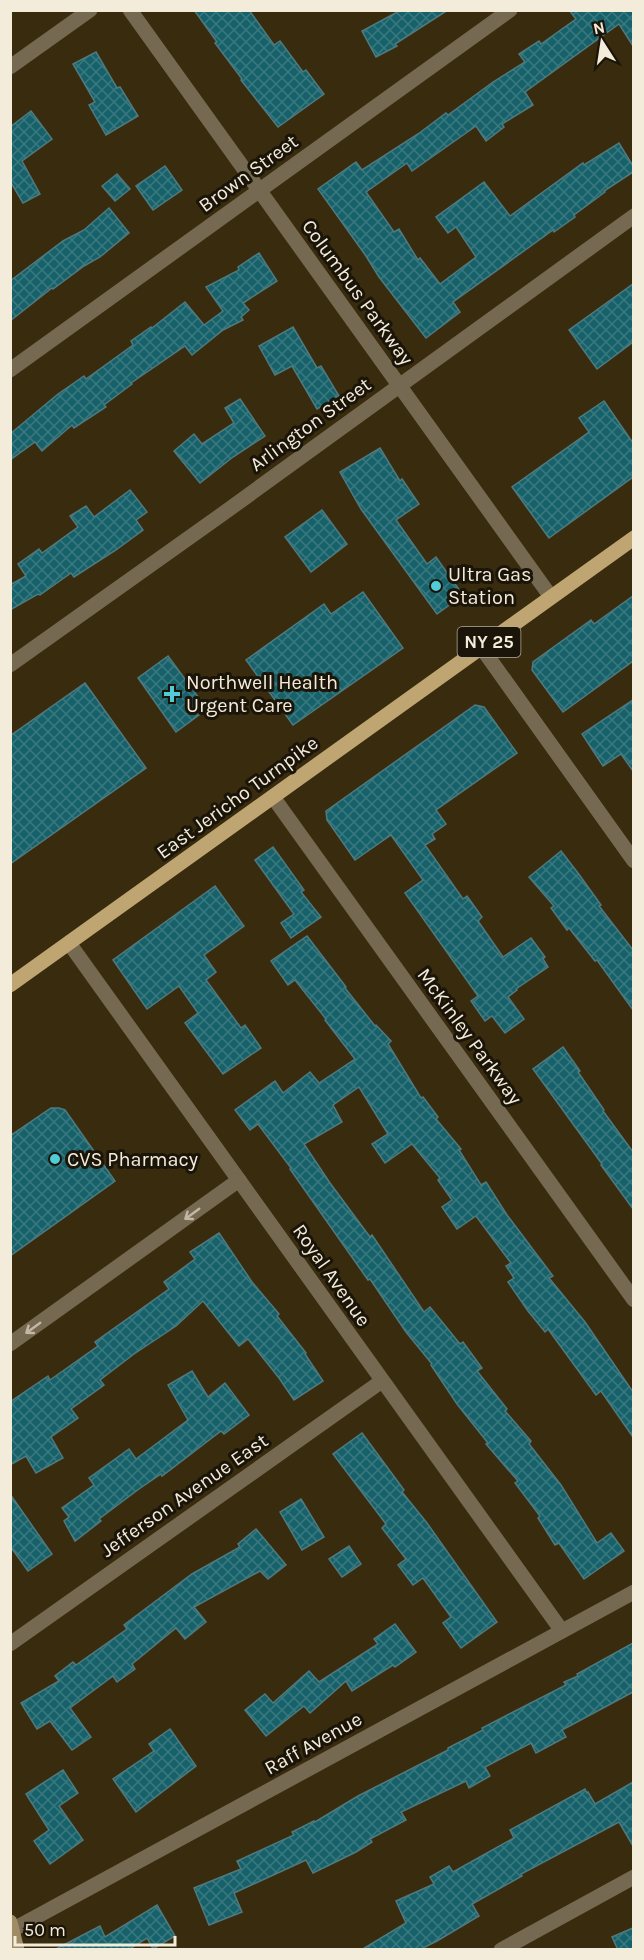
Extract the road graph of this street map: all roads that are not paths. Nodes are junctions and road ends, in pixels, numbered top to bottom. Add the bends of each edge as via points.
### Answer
1 (90, 10) edge
2 (130, 10) edge
3 (510, 10) edge
4 (10, 67) edge
5 (260, 191) junction
6 (633, 216) edge
7 (10, 370) edge
8 (400, 386) junction
9 (633, 538) edge
10 (551, 597) junction
11 (481, 647) junction
12 (10, 665) edge
13 (273, 797) junction
14 (633, 861) edge
15 (69, 943) junction
16 (10, 985) edge
17 (239, 1180) junction
18 (633, 1300) edge
19 (10, 1344) edge
20 (382, 1381) junction
21 (633, 1592) edge
22 (562, 1631) junction
23 (10, 1644) edge
24 (633, 1877) edge
25 (11, 1926) edge
26 (17, 1950) edge
27 (501, 1950) edge

1 - 4 street
2 - 5 street, Columbus Parkway
3 - 5 street, Brown Street
5 - 7 street, Brown Street
5 - 8 street, Columbus Parkway
6 - 8 street, Arlington Street
8 - 10 street, Columbus Parkway
8 - 12 street, Arlington Street
9 - 10 main road, East Jericho Turnpike / NY 25
10 - 11 main road, East Jericho Turnpike / NY 25
11 - 13 main road, East Jericho Turnpike / NY 25
11 - 14 street
13 - 15 main road, East Jericho Turnpike / NY 25
13 - 18 street, McKinley Parkway
15 - 16 main road, East Jericho Turnpike / NY 25
15 - 17 street, Royal Avenue
17 -> 19 street
17 - 20 street, Royal Avenue
20 - 22 street, Royal Avenue
20 - 23 street, Jefferson Avenue East
21 - 22 street, Raff Avenue
22 - 25 street, Raff Avenue
24 - 27 street
25 - 26 main road

